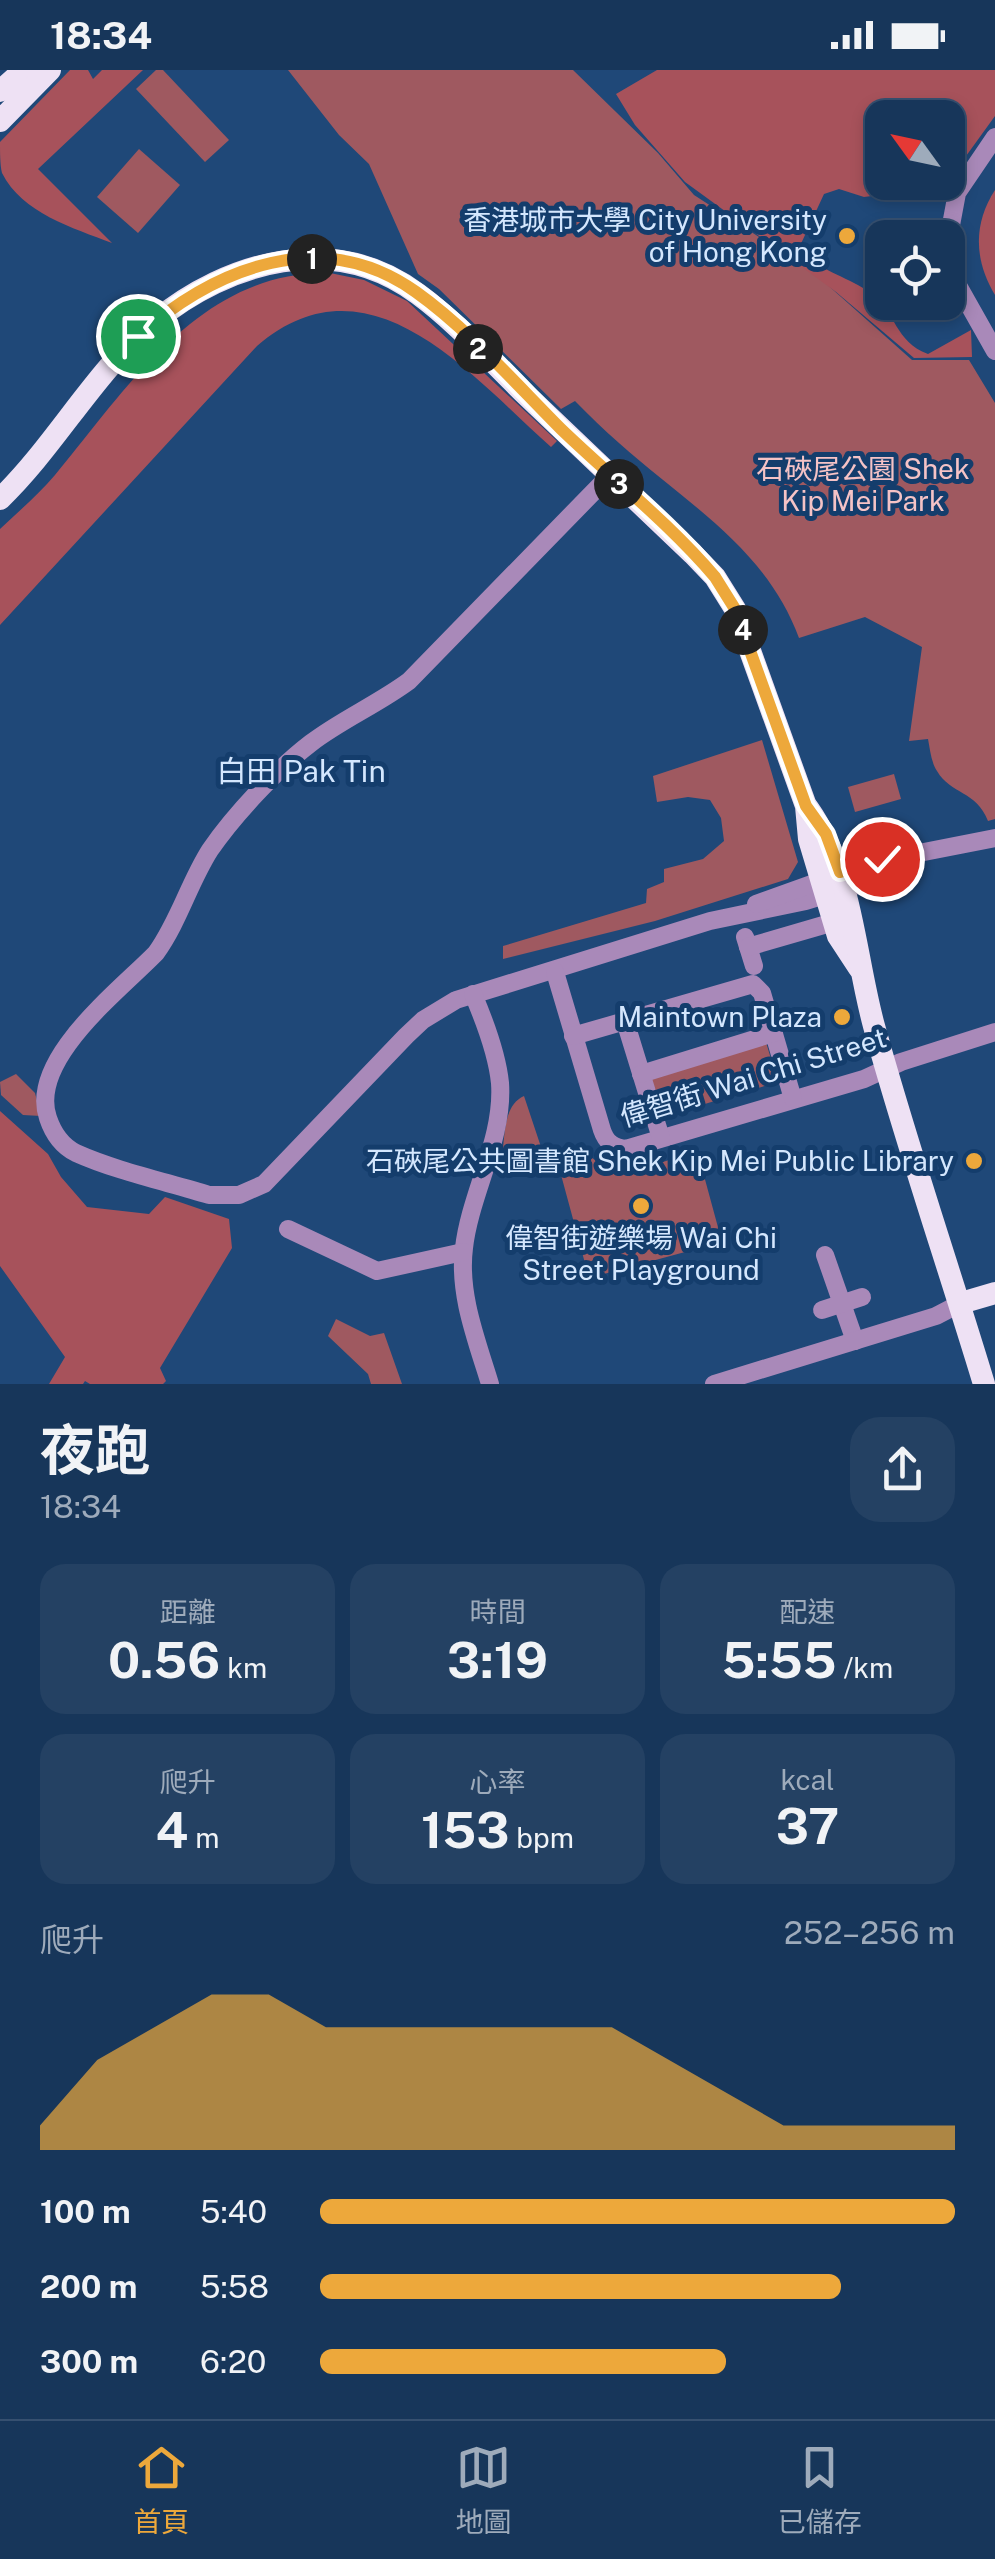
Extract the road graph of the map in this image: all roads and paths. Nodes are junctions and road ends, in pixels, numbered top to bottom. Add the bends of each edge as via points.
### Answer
1 (24, 70) edge
2 (50, 70) edge
3 (0, 91) edge
4 (0, 121) edge
5 (995, 137) edge
6 (952, 220) edge
7 (965, 298) edge
8 (995, 351) edge
9 (610, 475) junction
10 (0, 499) edge
11 (995, 838) edge
12 (833, 884) junction
13 (827, 924) dead end
14 (754, 966) dead end
15 (555, 972) junction
16 (474, 994) junction
17 (625, 1021) junction
18 (995, 1032) edge
19 (774, 1033) junction
20 (573, 1036) junction
21 (886, 1069) junction
22 (641, 1074) junction
23 (794, 1099) junction
24 (661, 1138) junction
25 (288, 1229) dead end
26 (463, 1252) junction
27 (826, 1256) dead end
28 (995, 1292) edge
29 (862, 1297) dead end
30 (842, 1304) junction
31 (995, 1308) edge
32 (822, 1310) dead end
33 (955, 1312) junction
34 (855, 1341) junction
35 (490, 1384) edge
36 (714, 1384) edge
37 (984, 1384) edge

1 - 3 main road
2 - 4 main road
5 - 6 street via 957,193
7 - 8 street
9 - 10 main road via 416,292 353,264 300,258 243,269 155,321
9 - 12 main road via 705,565 729,598 806,806 826,834
9 - 16 street via 409,681 311,743 254,799 212,848 156,953 56,1059 44,1105 57,1137 76,1152 208,1195 239,1195 254,1191 283,1165 424,1020
11 - 12 street via 882,859
12 - 15 street via 788,906 738,913
12 - 21 main road
13 - 14 street via 746,942
15 - 16 street
15 - 20 street, 偉智街 Wai Chi Street
16 - 26 street via 500,1094
17 - 19 street via 753,984
17 - 20 street
17 - 22 street
18 - 21 street, 偉智街 Wai Chi Street
19 - 22 street
19 - 23 street
20 - 24 street, 偉智街 Wai Chi Street via 605,1138 626,1149
21 - 23 street, 偉智街 Wai Chi Street
21 - 33 main road
22 - 24 street
23 - 24 street, 偉智街 Wai Chi Street
25 - 26 street via 377,1271
26 - 35 street via 469,1312
27 - 30 street
28 - 33 main road
29 - 30 street
30 - 32 street
30 - 34 street
31 - 33 main road
33 - 34 street
33 - 37 main road
34 - 36 street

